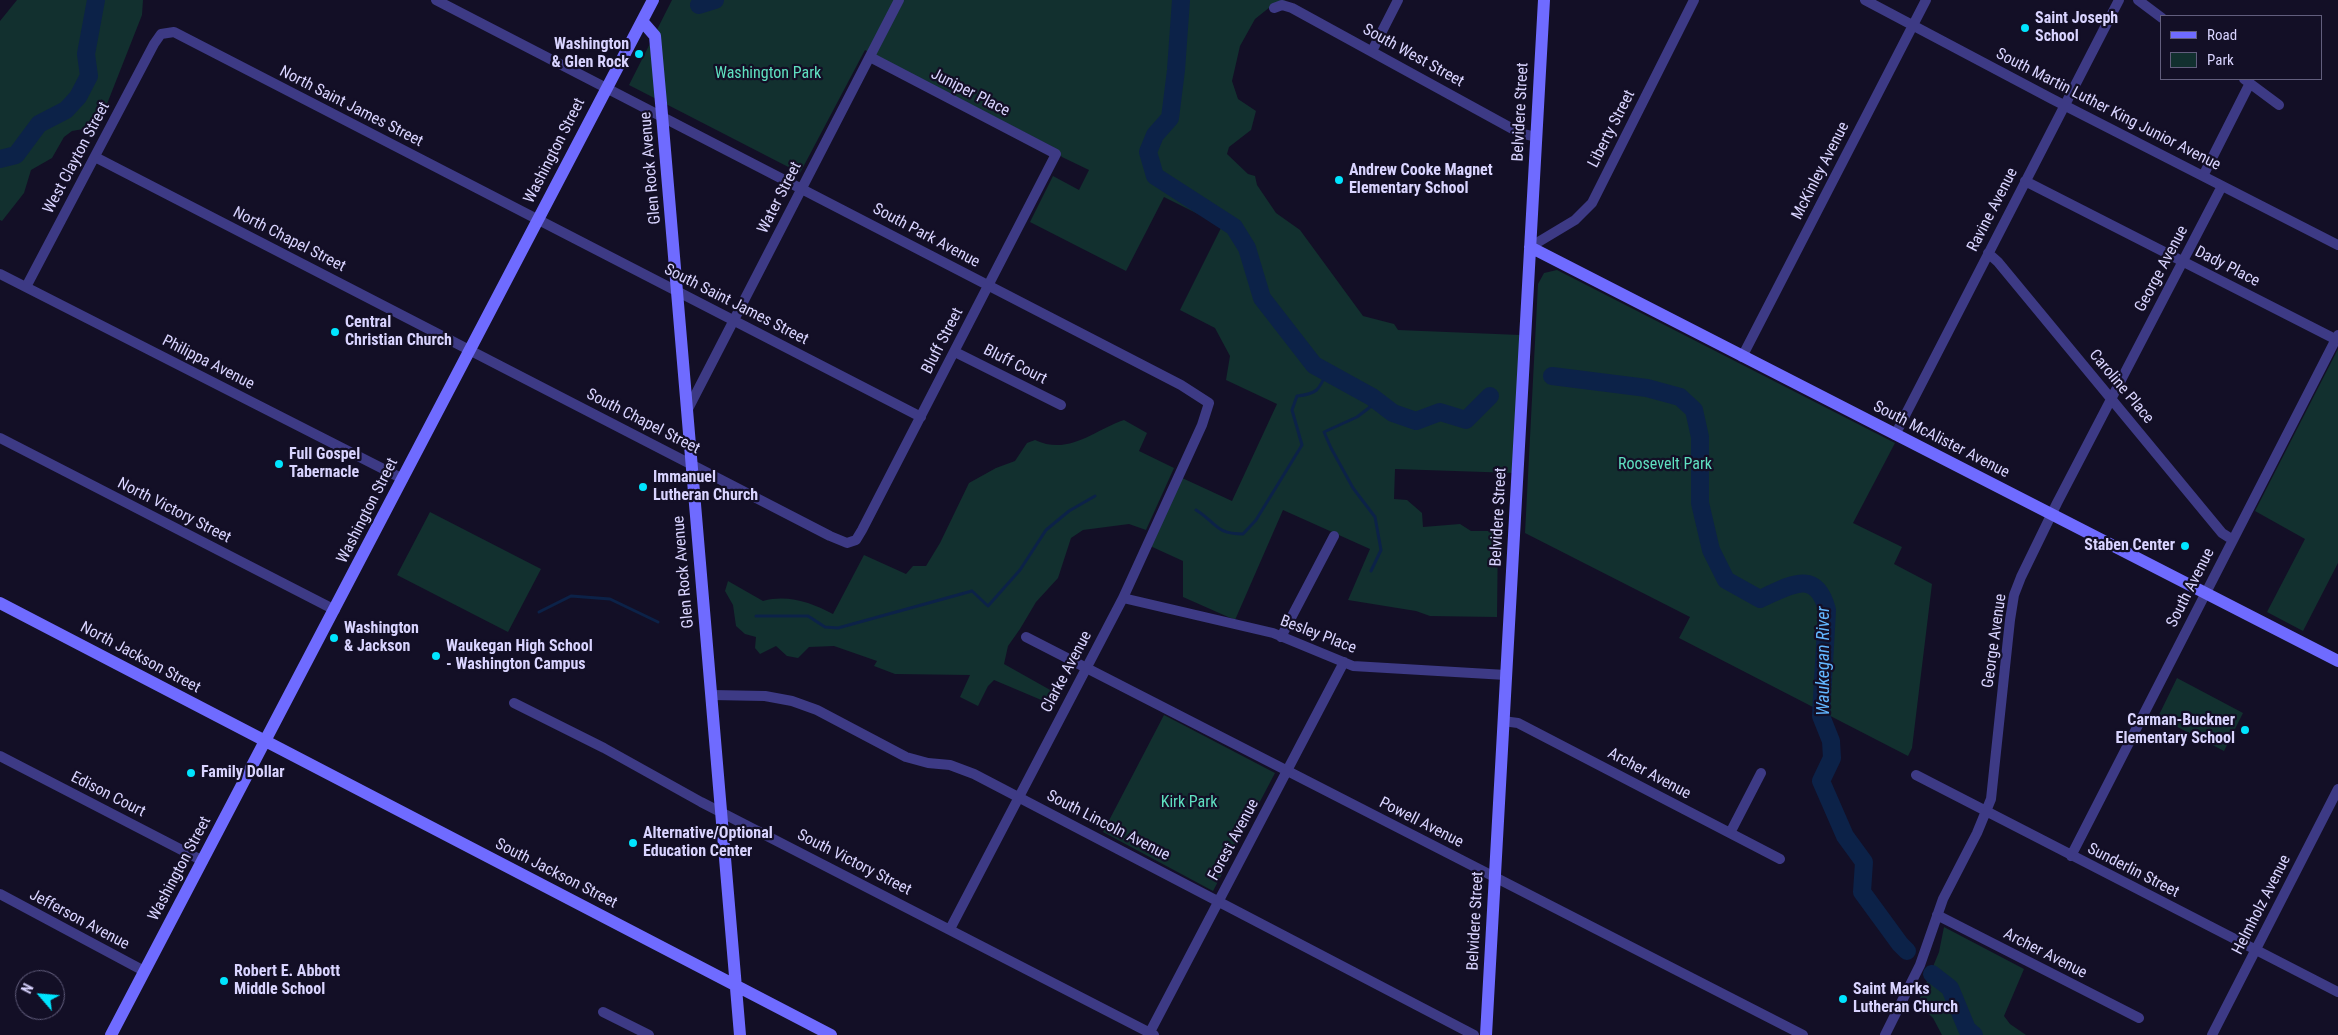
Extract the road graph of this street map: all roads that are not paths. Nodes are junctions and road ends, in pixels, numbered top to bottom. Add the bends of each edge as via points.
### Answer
1 (436, 0) edge
2 (652, 0) edge
3 (899, 0) edge
4 (1398, 0) edge
5 (1544, 0) edge
6 (1694, 0) edge
7 (1865, 0) edge
8 (1926, 0) edge
9 (2119, 0) edge
10 (2138, 0) edge
11 (1274, 8) dead end
12 (2160, 16) edge
13 (642, 21) junction
14 (1913, 25) junction
15 (154, 44) joint
16 (1372, 51) junction
17 (870, 57) junction
18 (2247, 81) edge
19 (606, 88) junction
20 (2064, 105) junction
21 (2279, 106) dead end
22 (662, 116) junction
23 (1536, 137) junction
24 (1056, 154) joint
25 (95, 157) junction
26 (2203, 176) junction
27 (2025, 181) junction
28 (2222, 186) junction
29 (802, 188) junction
30 (538, 220) junction
31 (2338, 245) edge
32 (1530, 246) junction
33 (1988, 253) junction
34 (2183, 261) junction
35 (0, 274) edge
36 (988, 286) junction
37 (26, 287) junction
38 (678, 292) junction
39 (733, 320) junction
40 (2337, 337) edge
41 (470, 349) junction
42 (955, 352) junction
43 (1742, 357) junction
44 (2111, 399) junction
45 (1060, 405) dead end
46 (688, 409) junction
47 (921, 417) junction
48 (1202, 425) joint
49 (1895, 435) junction
50 (0, 438) edge
51 (692, 465) junction
52 (403, 480) junction
53 (2052, 515) junction
54 (1334, 536) dead end
55 (856, 540) joint
56 (2233, 540) junction
57 (2205, 593) junction
58 (1123, 598) junction
59 (0, 603) edge
60 (335, 610) junction
61 (1026, 637) dead end
62 (1281, 637) junction
63 (2338, 661) edge
64 (1344, 662) junction
65 (1086, 668) junction
66 (1506, 675) junction
67 (712, 695) junction
68 (514, 703) dead end
69 (1503, 721) junction
70 (265, 742) junction
71 (0, 756) edge
72 (1287, 770) junction
73 (1761, 773) dead end
74 (1916, 775) dead end
75 (2338, 789) edge
76 (1018, 797) junction
77 (721, 812) junction
78 (1986, 812) junction
79 (1730, 833) junction
80 (2071, 856) junction
81 (1780, 859) dead end
82 (203, 861) junction
83 (1495, 878) junction
84 (0, 894) edge
85 (1219, 900) junction
86 (1937, 916) junction
87 (950, 929) junction
88 (2256, 950) junction
89 (144, 971) junction
90 (736, 986) junction
91 (2338, 992) edge
92 (603, 1012) dead end
93 (2139, 1018) dead end
94 (1152, 1034) edge
95 (111, 1035) edge
96 (649, 1035) edge
97 (740, 1035) edge
98 (831, 1035) edge
99 (1474, 1035) edge
100 (1486, 1035) edge
101 (1803, 1035) edge
102 (1885, 1035) edge
103 (2212, 1035) edge

1 - 19 street, South Park Avenue
2 - 13 street, Washington Street
3 - 17 street, Water Street
4 - 16 street
5 - 23 street, Belvidere Street
6 - 32 street, Liberty Street via 1592,203 1575,220
7 - 14 street, South Martin Luther King Junior Avenue
8 - 14 street, McKinley Avenue
9 - 20 street, Ravine Avenue
10 - 12 street
11 - 16 street, South West Street via 1282,5 1292,8
13 - 19 street, Washington Street
13 - 22 street, Glen Rock Avenue via 654,36
14 - 20 street, South Martin Luther King Junior Avenue
14 - 43 street, McKinley Avenue
15 - 25 street, West Clayton Street
15 - 30 street, North Saint James Street via 162,34 174,32
16 - 23 street, South West Street via 1520,133
17 - 24 street, Juniper Place
17 - 29 street, Water Street
18 - 21 street
18 - 26 street
19 - 22 street, South Park Avenue
19 - 30 street, Washington Street
20 - 26 street, South Martin Luther King Junior Avenue
20 - 27 street, Ravine Avenue
22 - 29 street, South Park Avenue
22 - 38 street, Glen Rock Avenue
23 - 32 street, Belvidere Street
24 - 36 street, Bluff Street
25 - 37 street, West Clayton Street
25 - 41 street, North Chapel Street
26 - 28 street, South Martin Luther King Junior Avenue
27 - 33 street, Ravine Avenue
27 - 34 street, Dady Place
28 - 31 street, South Martin Luther King Junior Avenue
28 - 34 street, George Avenue
29 - 36 street, South Park Avenue
29 - 39 street, Water Street
30 - 38 street, South Saint James Street
30 - 41 street, Washington Street
32 - 43 street, South McAlister Avenue
32 - 66 street, Belvidere Street
33 - 44 street, Caroline Place
33 - 49 street, Ravine Avenue
34 - 40 street, Dady Place
34 - 44 street, George Avenue
35 - 37 street, Philippa Avenue
36 - 42 street, Bluff Street
36 - 48 street, South Park Avenue via 1205,398 1209,403
37 - 52 street, Philippa Avenue
38 - 39 street, South Saint James Street
38 - 46 street, Glen Rock Avenue
39 - 46 street, Water Street
39 - 47 street, South Saint James Street
40 - 56 street, South Avenue
41 - 51 street, South Chapel Street
41 - 52 street, Washington Street
42 - 45 street, Bluff Court
42 - 47 street, Bluff Street
43 - 49 street, South McAlister Avenue
44 - 53 street, George Avenue
44 - 56 street, Caroline Place via 2222,533
46 - 51 street, Glen Rock Avenue
47 - 55 street, Bluff Street
48 - 58 street, Clarke Avenue
49 - 53 street, South McAlister Avenue
50 - 60 street, North Victory Street
51 - 55 street, South Chapel Street via 830,536 847,543
51 - 67 street, Glen Rock Avenue
52 - 60 street, Washington Street
53 - 57 street, South McAlister Avenue
53 - 78 street, George Avenue via 2014,595 1992,794
54 - 62 street
56 - 57 street, South Avenue
57 - 63 street, South McAlister Avenue
57 - 80 street, South Avenue
58 - 62 street, Besley Place
58 - 65 street, Clarke Avenue
59 - 70 street, North Jackson Street
60 - 70 street, Washington Street
61 - 65 street, Powell Avenue
62 - 64 street, Besley Place
64 - 66 street, Besley Place via 1355,666
64 - 72 street, Forest Avenue
65 - 72 street, Powell Avenue
65 - 76 street, Clarke Avenue
66 - 69 street, Belvidere Street
67 - 76 street, South Lincoln Avenue via 765,696 792,701 817,710 906,757 950,765
67 - 77 street, Glen Rock Avenue
68 - 77 street, South Victory Street
69 - 79 street, Archer Avenue via 1518,723
69 - 83 street, Belvidere Street
70 - 82 street, Washington Street
70 - 90 street, South Jackson Street
71 - 82 street, Edison Court
72 - 83 street, Powell Avenue
72 - 85 street, Forest Avenue
73 - 79 street
74 - 78 street, Sunderlin Street
75 - 88 street, Helmholz Avenue
76 - 85 street, South Lincoln Avenue
76 - 87 street, Clarke Avenue
77 - 87 street, South Victory Street
77 - 90 street, Glen Rock Avenue
78 - 80 street, Sunderlin Street
78 - 86 street, George Avenue
79 - 81 street, Archer Avenue
80 - 88 street, Sunderlin Street
82 - 89 street, Washington Street
83 - 100 street, Belvidere Street
83 - 101 street, Powell Avenue
84 - 89 street, Jefferson Avenue
85 - 94 street, Forest Avenue
85 - 99 street, South Lincoln Avenue
86 - 93 street, Archer Avenue
86 - 102 street, George Avenue via 1920,965
87 - 94 street, South Victory Street
88 - 91 street, Sunderlin Street
88 - 103 street, Helmholz Avenue
89 - 95 street, Washington Street
90 - 97 street, Glen Rock Avenue
90 - 98 street, South Jackson Street
92 - 96 street

